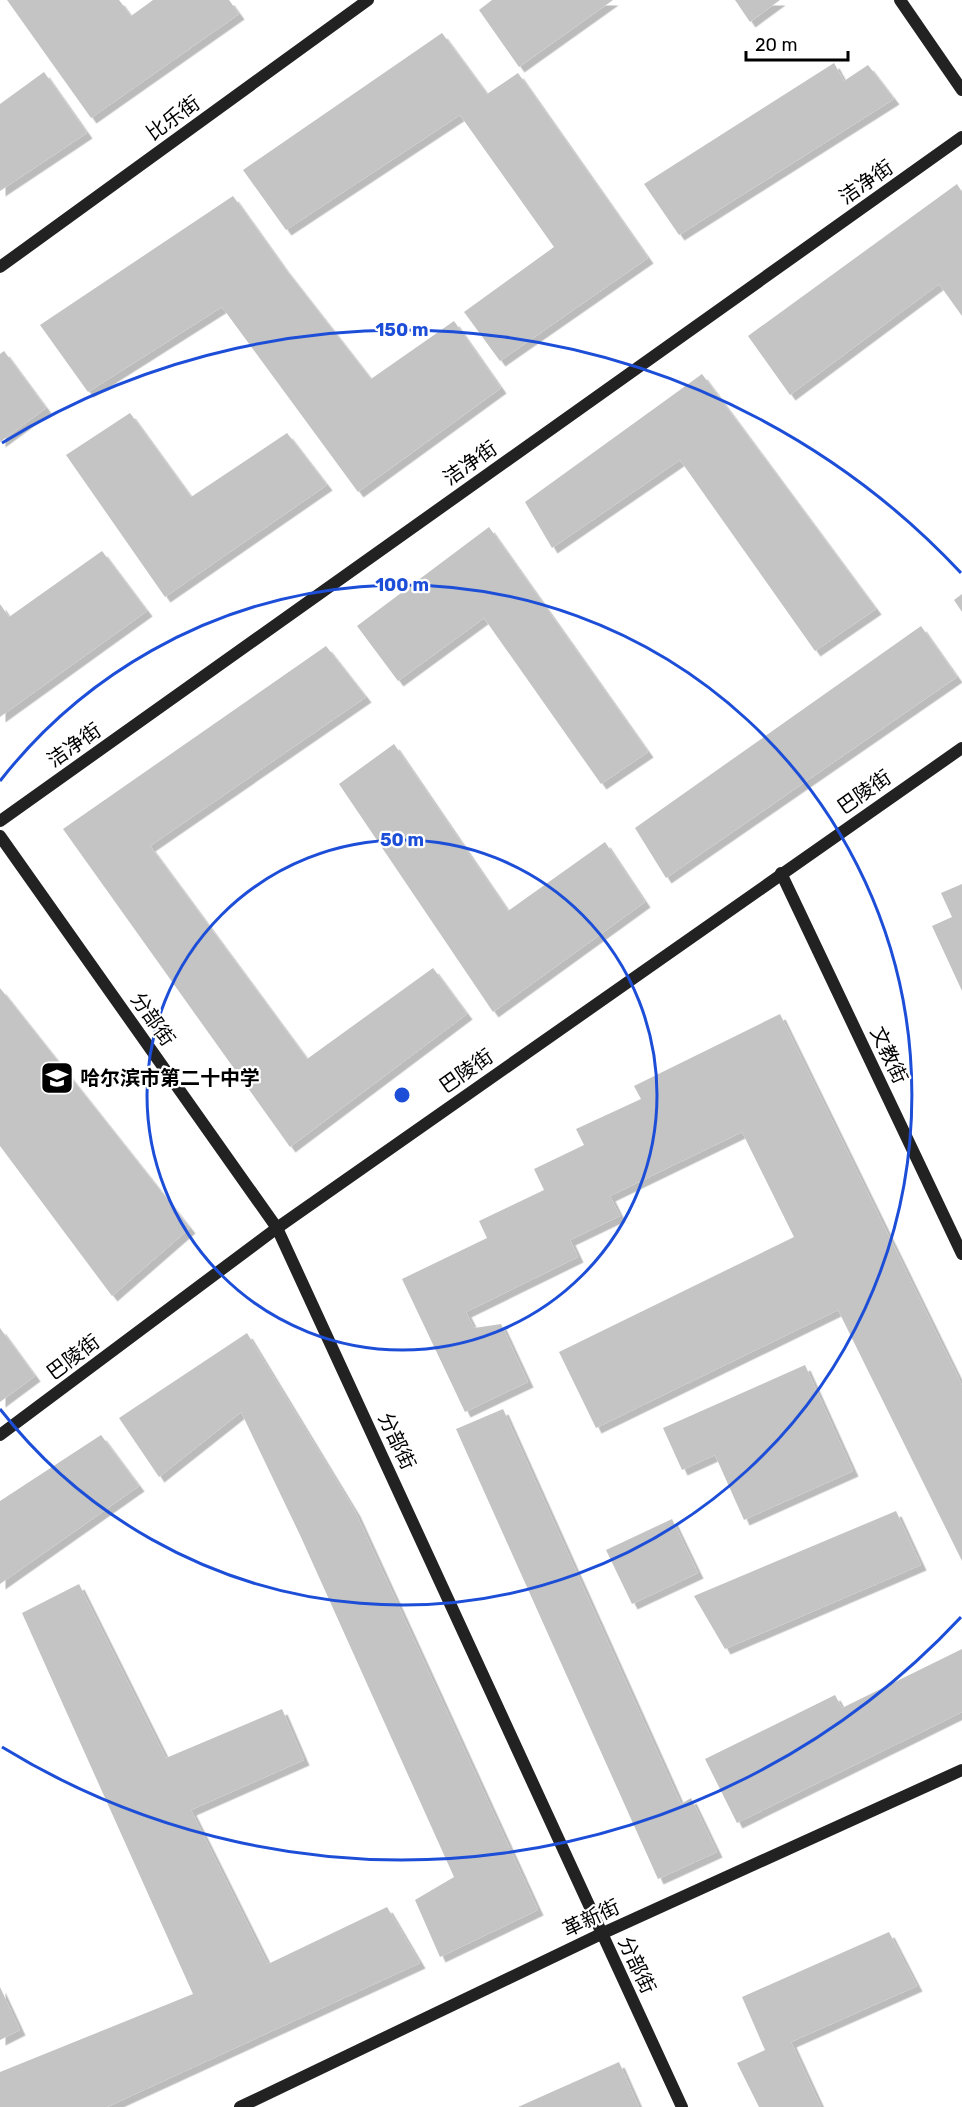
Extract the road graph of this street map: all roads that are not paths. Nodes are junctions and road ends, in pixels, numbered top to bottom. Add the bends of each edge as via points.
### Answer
1 (368, 0) edge
2 (900, 0) edge
3 (962, 90) edge
4 (962, 137) edge
5 (0, 267) edge
6 (962, 748) edge
7 (0, 821) edge
8 (0, 836) edge
9 (781, 873) junction
10 (277, 1228) junction
11 (962, 1254) edge
12 (0, 1435) edge
13 (962, 1770) edge
14 (601, 1934) junction
15 (240, 2107) edge
16 (682, 2107) edge

1 - 5 street, 比乐街
2 - 3 street
4 - 7 street, 洁净街
6 - 9 street, 巴陵街
8 - 10 street, 分部街
9 - 10 street, 巴陵街
9 - 11 street, 文教街
10 - 12 street, 巴陵街
10 - 14 street, 分部街
13 - 14 street, 革新街
14 - 15 street, 革新街
14 - 16 street, 分部街

